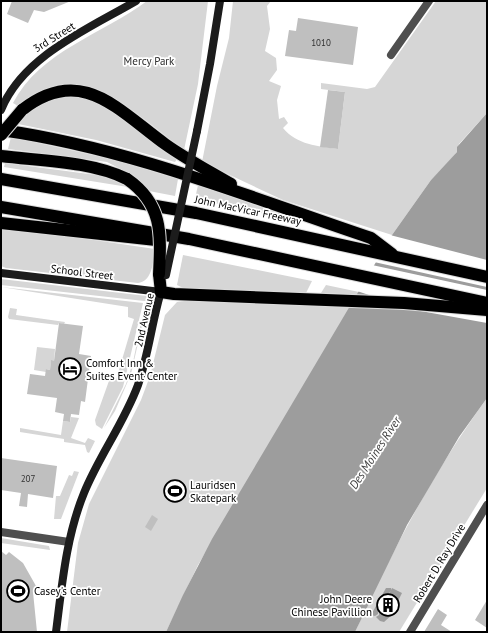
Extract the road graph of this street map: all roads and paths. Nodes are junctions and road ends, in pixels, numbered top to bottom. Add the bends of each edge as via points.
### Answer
1 (136, 1) edge
2 (220, 1) edge
3 (429, 1) edge
4 (391, 56) dead end
5 (1, 110) edge
6 (1, 130) edge
7 (1, 135) edge
8 (1, 156) edge
9 (1, 179) edge
10 (252, 197) junction
11 (1, 207) edge
12 (1, 223) edge
13 (246, 251) junction
14 (396, 257) junction
15 (1, 273) edge
16 (163, 275) junction
17 (487, 278) edge
18 (161, 292) junction
19 (487, 303) edge
20 (487, 310) edge
21 (487, 505) edge
22 (1, 532) edge
23 (69, 542) junction
24 (56, 632) edge
25 (410, 632) edge

1 - 5 main road, 3rd Street via 33,64 13,87
2 - 16 main road, bridge via 197,131
3 - 4 street
6 - 10 highway via 70,142 141,160
7 - 10 highway, bridge via 22,110 42,96 74,89 94,94 179,154
8 - 16 highway, bridge via 96,168 114,172 126,179 146,197 156,214 161,240
9 - 14 highway, John MacVicar Freeway via 135,201
10 - 14 highway via 371,238
11 - 13 highway via 136,229
12 - 13 highway
13 - 19 highway
14 - 17 highway, John MacVicar Freeway
15 - 18 main road, School Street
16 - 18 highway
18 - 20 highway via 404,303
18 - 23 main road, 2nd Avenue via 148,352 137,386 90,479
21 - 25 street, Robert D. Ray Drive
22 - 23 street
23 - 24 main road, 2nd Avenue

